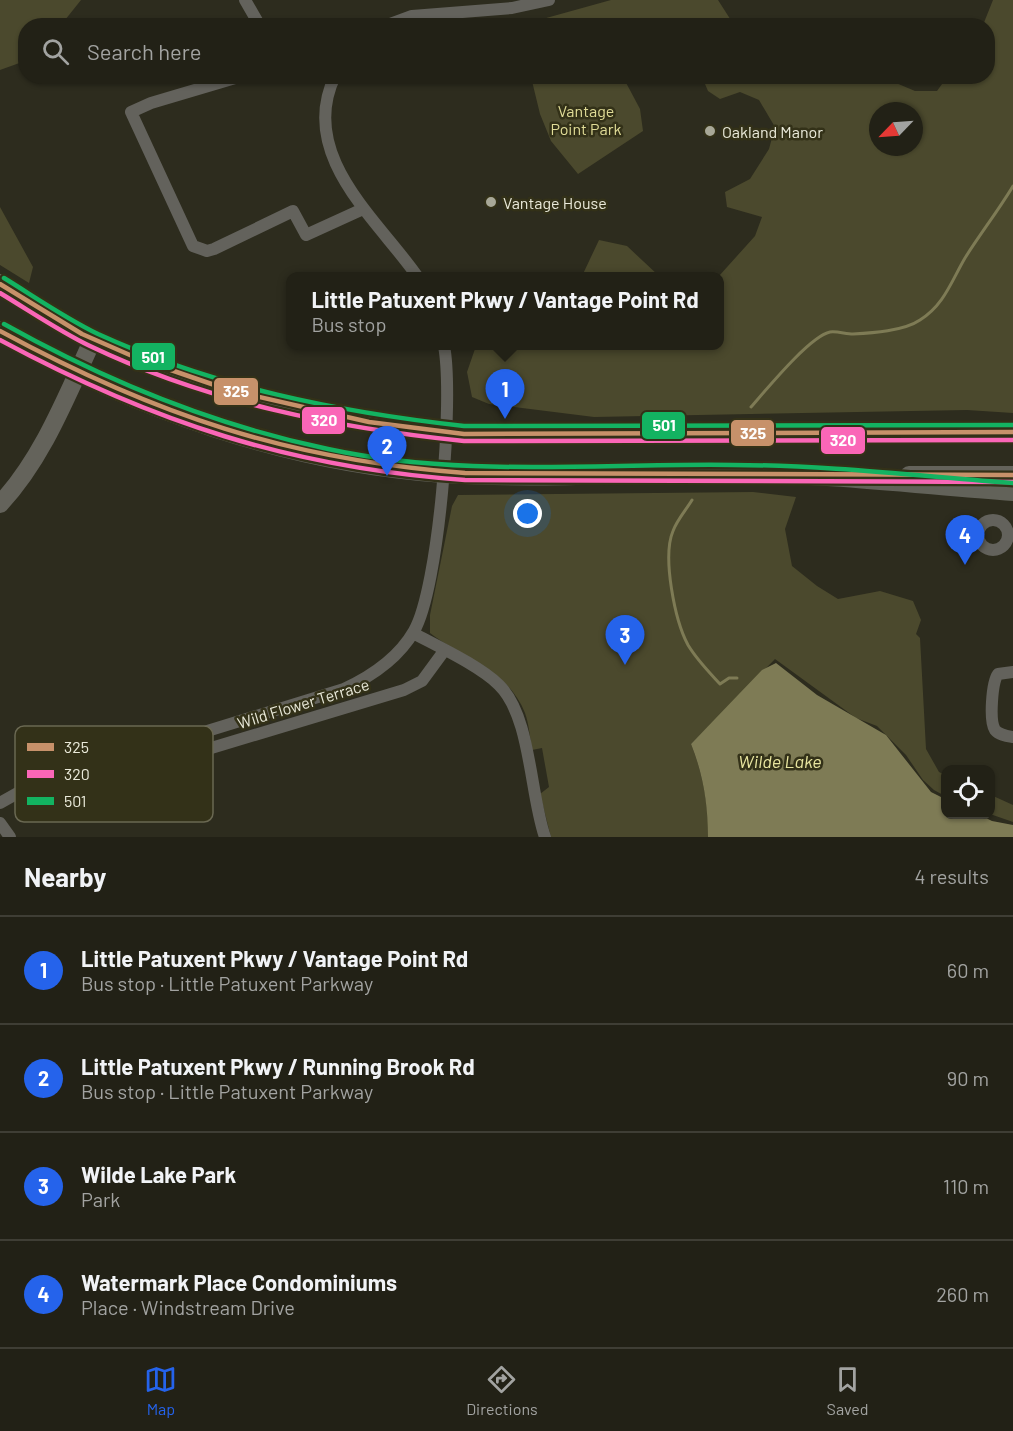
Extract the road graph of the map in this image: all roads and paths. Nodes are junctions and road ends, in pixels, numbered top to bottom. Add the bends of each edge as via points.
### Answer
1 (245, 0) edge
2 (549, 0) edge
3 (256, 18) edge
4 (407, 18) edge
5 (215, 84) edge
6 (330, 84) edge
7 (363, 209) junction
8 (414, 272) edge
9 (0, 284) edge
10 (0, 331) edge
11 (93, 339) junction
12 (445, 350) edge
13 (78, 373) junction
14 (445, 432) junction
15 (1013, 432) edge
16 (443, 472) junction
17 (1013, 475) edge
18 (841, 476) junction
19 (1013, 491) edge
20 (0, 504) edge
21 (413, 633) junction
22 (444, 651) junction
23 (1013, 672) edge
24 (213, 729) edge
25 (1013, 738) edge
26 (213, 748) edge
27 (15, 795) edge
28 (0, 803) edge
29 (0, 823) edge
30 (10, 837) edge
31 (545, 837) edge

1 - 3 street
2 - 4 street via 512,8
5 - 7 street via 131,112 193,246 214,249 293,211 306,236
6 - 7 street via 326,116 329,140 340,172
7 - 8 street
9 - 11 main road
10 - 13 main road
11 - 13 main road
11 - 14 main road via 190,378 288,407 336,418
12 - 14 street via 448,379
13 - 16 main road via 174,414 234,433 334,457
13 - 20 main road via 31,462
14 - 15 main road
14 - 16 street
16 - 18 main road
16 - 21 street via 429,584
17 - 18 main road
18 - 19 main road
21 - 22 street
21 - 24 street via 375,673 344,689
22 - 26 street, Wild Flower Terrace via 422,681 404,690
22 - 31 street via 498,684 513,704
23 - 25 street via 998,674 993,683 992,724 999,734
27 - 28 street
29 - 30 street

